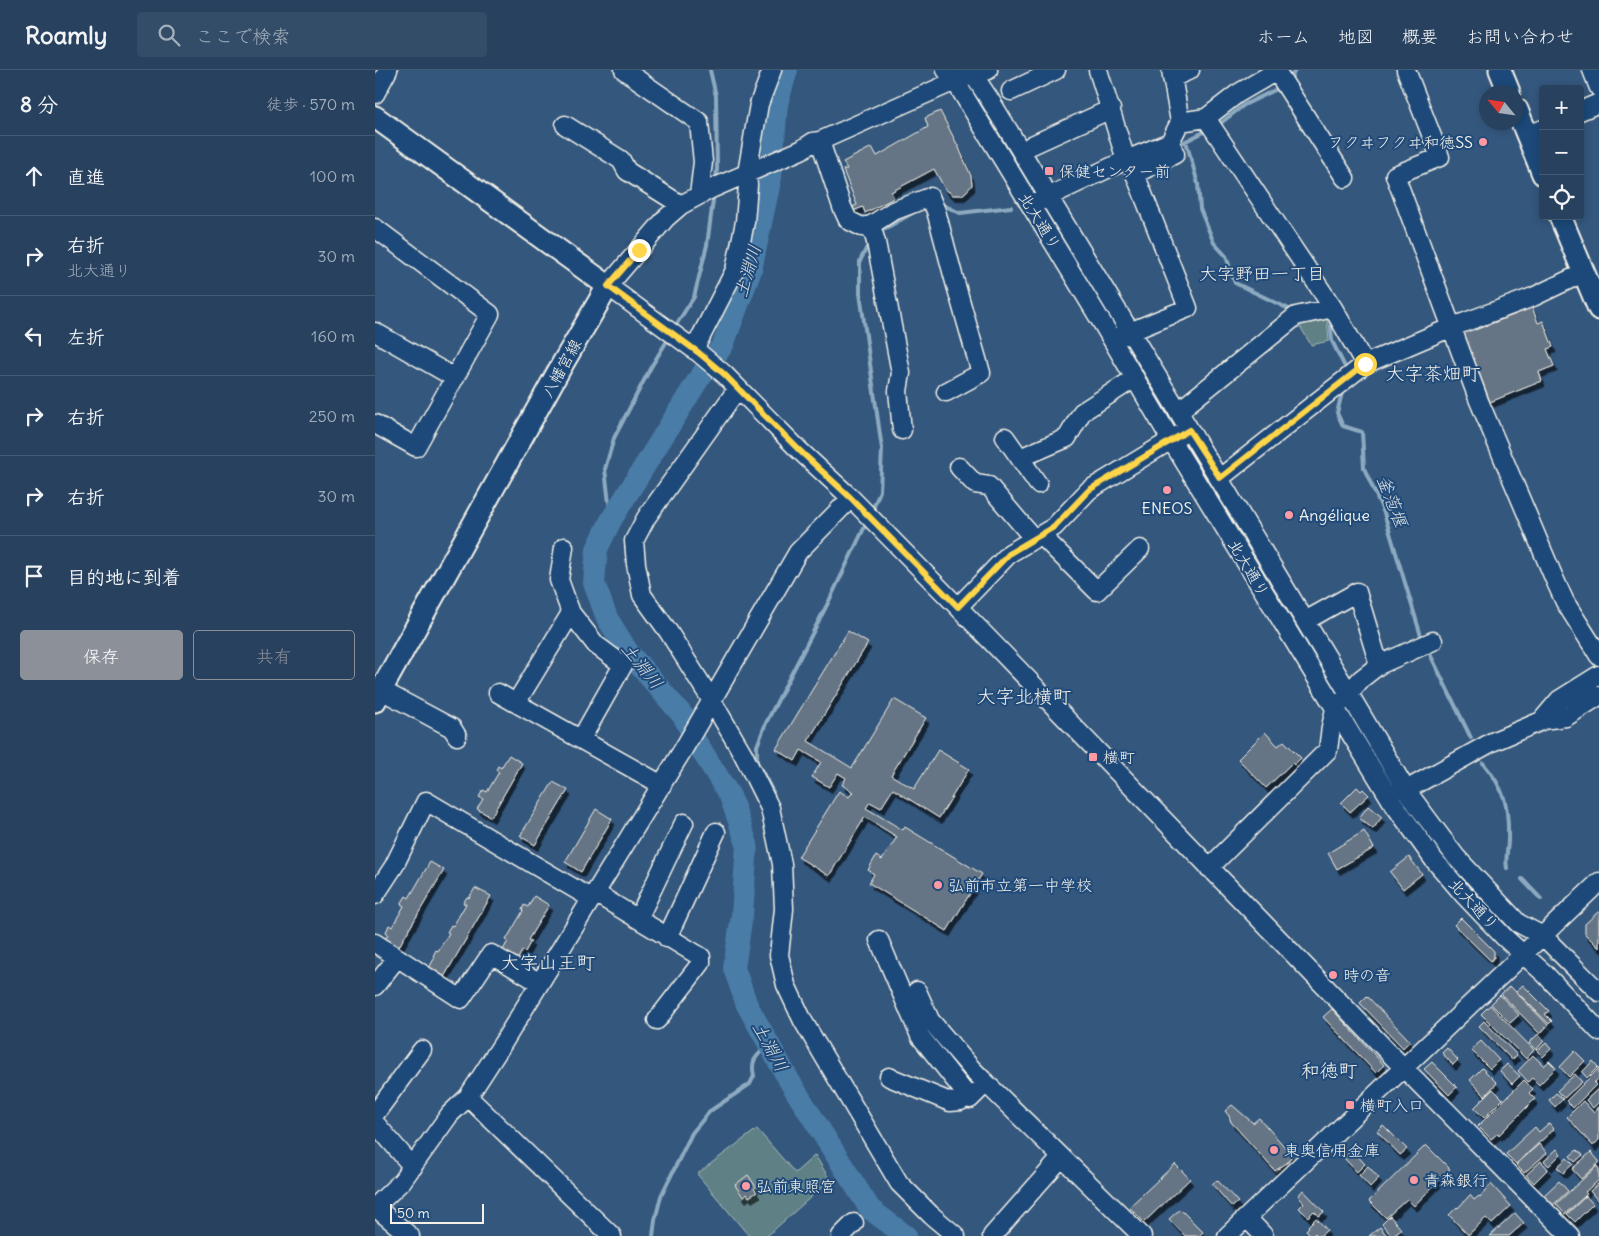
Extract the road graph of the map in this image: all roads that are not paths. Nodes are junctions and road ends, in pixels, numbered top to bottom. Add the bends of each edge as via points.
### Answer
1 (388, 70) edge
2 (624, 70) edge
3 (772, 70) edge
4 (1056, 70) edge
5 (1098, 70) edge
6 (1190, 70) edge
7 (1406, 70) edge
8 (1500, 70) edge
9 (1591, 70) edge
10 (1278, 71) edge
11 (978, 72) edge
12 (1172, 74) edge
13 (950, 76) edge
14 (1506, 85) edge
15 (1599, 88) edge
16 (1011, 91) dead end
17 (375, 94) edge
18 (1599, 103) edge
19 (1111, 109) junction
20 (1584, 109) edge
21 (375, 117) edge
22 (1524, 119) edge
23 (1180, 122) junction
24 (1210, 124) junction
25 (565, 125) dead end
26 (1535, 132) edge
27 (820, 141) junction
28 (1031, 145) dead end
29 (1172, 146) junction
30 (1539, 153) edge
31 (1126, 160) junction
32 (751, 172) junction
33 (1345, 178) dead end
34 (705, 192) junction
35 (1048, 197) junction
36 (681, 205) junction
37 (1030, 206) junction
38 (1562, 220) edge
39 (376, 230) edge
40 (874, 234) junction
41 (1583, 273) junction
42 (608, 286) junction
43 (1333, 308) junction
44 (1599, 310) edge
45 (1452, 326) junction
46 (1131, 331) junction
47 (375, 332) edge
48 (1113, 340) junction
49 (697, 351) junction
50 (1365, 364) junction
51 (455, 378) junction
52 (1135, 378) junction
53 (738, 388) junction
54 (946, 392) dead end
55 (1179, 411) junction
56 (375, 424) edge
57 (902, 430) dead end
58 (1189, 430) junction
59 (1005, 437) dead end
60 (1171, 440) junction
61 (1020, 458) junction
62 (959, 466) dead end
63 (1220, 478) junction
64 (1038, 484) dead end
65 (851, 498) junction
66 (1037, 537) junction
67 (564, 548) dead end
68 (1140, 549) dead end
69 (958, 607) junction
70 (571, 613) junction
71 (1305, 621) junction
72 (1433, 641) dead end
73 (1599, 656) edge
74 (1379, 665) junction
75 (1599, 674) edge
76 (1349, 692) junction
77 (498, 693) dead end
78 (378, 696) edge
79 (1599, 696) edge
80 (712, 701) junction
81 (516, 703) junction
82 (1335, 709) junction
83 (1546, 719) junction
84 (457, 736) dead end
85 (581, 739) junction
86 (661, 785) junction
87 (1406, 790) junction
88 (684, 823) dead end
89 (716, 832) dead end
90 (1209, 868) junction
91 (1599, 882) edge
92 (375, 894) edge
93 (593, 896) junction
94 (638, 919) junction
95 (1543, 936) junction
96 (667, 938) junction
97 (879, 940) dead end
98 (375, 943) edge
99 (1523, 954) junction
100 (397, 958) junction
101 (539, 983) junction
102 (375, 986) edge
103 (917, 991) dead end
104 (1599, 992) edge
105 (657, 1020) dead end
106 (1599, 1031) edge
107 (422, 1050) dead end
108 (1404, 1068) junction
109 (889, 1077) dead end
110 (986, 1084) junction
111 (968, 1096) junction
112 (468, 1097) junction
113 (375, 1114) edge
114 (375, 1123) edge
115 (1061, 1158) junction
116 (413, 1167) junction
117 (375, 1207) edge
118 (1247, 1218) junction
119 (854, 1223) dead end
120 (409, 1236) edge
121 (612, 1236) edge
122 (841, 1236) edge
123 (956, 1236) edge
124 (992, 1236) edge
125 (1142, 1236) edge
126 (1227, 1236) edge
127 (1264, 1236) edge
128 (1570, 1236) edge

1 - 17 street
2 - 34 street via 699,122
3 - 32 street via 759,104
4 - 16 street
5 - 19 street
6 - 12 street
7 - 45 street via 1440,157 1395,175
8 - 14 main road
9 - 15 street
10 - 24 street via 1237,94
10 - 33 street
11 - 13 street
11 - 35 street, 北大通り
12 - 23 street
13 - 27 street
13 - 37 street, 北大通り
18 - 20 street
19 - 28 street
19 - 31 street
21 - 42 main road
22 - 26 main road
23 - 24 street
23 - 29 street
24 - 43 street
25 - 36 street via 621,160 627,171
26 - 30 main road
27 - 32 street
27 - 40 street via 848,220
29 - 31 street
29 - 46 street via 1175,154 1135,174 1188,308
31 - 35 street
32 - 34 street
32 - 49 street via 735,270
34 - 36 street
35 - 37 street
35 - 46 street, 北大通り
36 - 42 street
37 - 48 street, 北大通り
38 - 41 main road
39 - 51 street via 490,314
40 - 54 street via 893,211 933,204 981,373
40 - 57 street via 901,373 898,391
41 - 44 main road
41 - 45 street via 1533,297
42 - 49 street
42 - 78 main road, 八幡宮線
43 - 50 street
43 - 55 street via 1296,316
45 - 50 street
45 - 73 street via 1479,401 1565,602
46 - 48 street
46 - 55 street, 北大通り
47 - 51 street
48 - 52 street, 北大通り
49 - 53 street
50 - 63 street
51 - 56 street via 416,447
52 - 60 street, 北大通り
52 - 61 street via 1082,412 1067,438
53 - 65 street
53 - 80 street via 646,518 634,540 642,595
55 - 58 street, 北大通り
58 - 60 street
58 - 63 street, 北大通り
59 - 61 street
60 - 66 street via 1089,490 1054,527
60 - 82 street, 北大通り
61 - 64 street
62 - 66 street via 975,484 989,486
63 - 71 street, 北大通り
65 - 69 street
65 - 80 street via 798,552
66 - 68 street via 1097,591
66 - 69 street via 1010,553
67 - 70 street via 559,580
69 - 90 street
70 - 81 street
70 - 85 street via 597,645 623,665
71 - 74 street via 1357,592
71 - 76 street, 北大通り
72 - 74 street
74 - 76 street
75 - 83 street via 1559,700 1542,720
76 - 82 street
76 - 87 street, 北大通り
77 - 81 street
78 - 84 street via 452,728
79 - 83 street via 1566,717
80 - 86 street
80 - 123 street via 770,808 782,864 784,909 779,956 786,985 803,1021 899,1184
81 - 85 street
82 - 90 street via 1328,750
82 - 99 street, 北大通り via 1393,803 1434,860
83 - 87 street via 1492,742
85 - 86 street
86 - 93 street
87 - 95 street, 北大通り via 1456,857 1518,923
88 - 94 street
89 - 96 street
90 - 108 street
91 - 95 street
92 - 93 street via 394,866 426,801
93 - 94 street
93 - 101 street
94 - 96 street
95 - 99 street
95 - 104 street, 北大通り
96 - 105 street via 701,957 701,963
97 - 111 street via 920,1036
98 - 100 street
99 - 106 street, 北大通り
99 - 108 street
100 - 101 street via 461,999 491,954
100 - 102 street
101 - 112 street
103 - 110 street via 930,1020
107 - 113 street
108 - 118 street
108 - 128 street
109 - 111 street via 950,1102 961,1101
110 - 111 street via 970,1099
110 - 115 street
112 - 116 street via 450,1114
112 - 121 street
114 - 116 street
115 - 124 street
115 - 125 street
116 - 117 street
117 - 120 street
118 - 126 street
118 - 127 street
119 - 122 street

